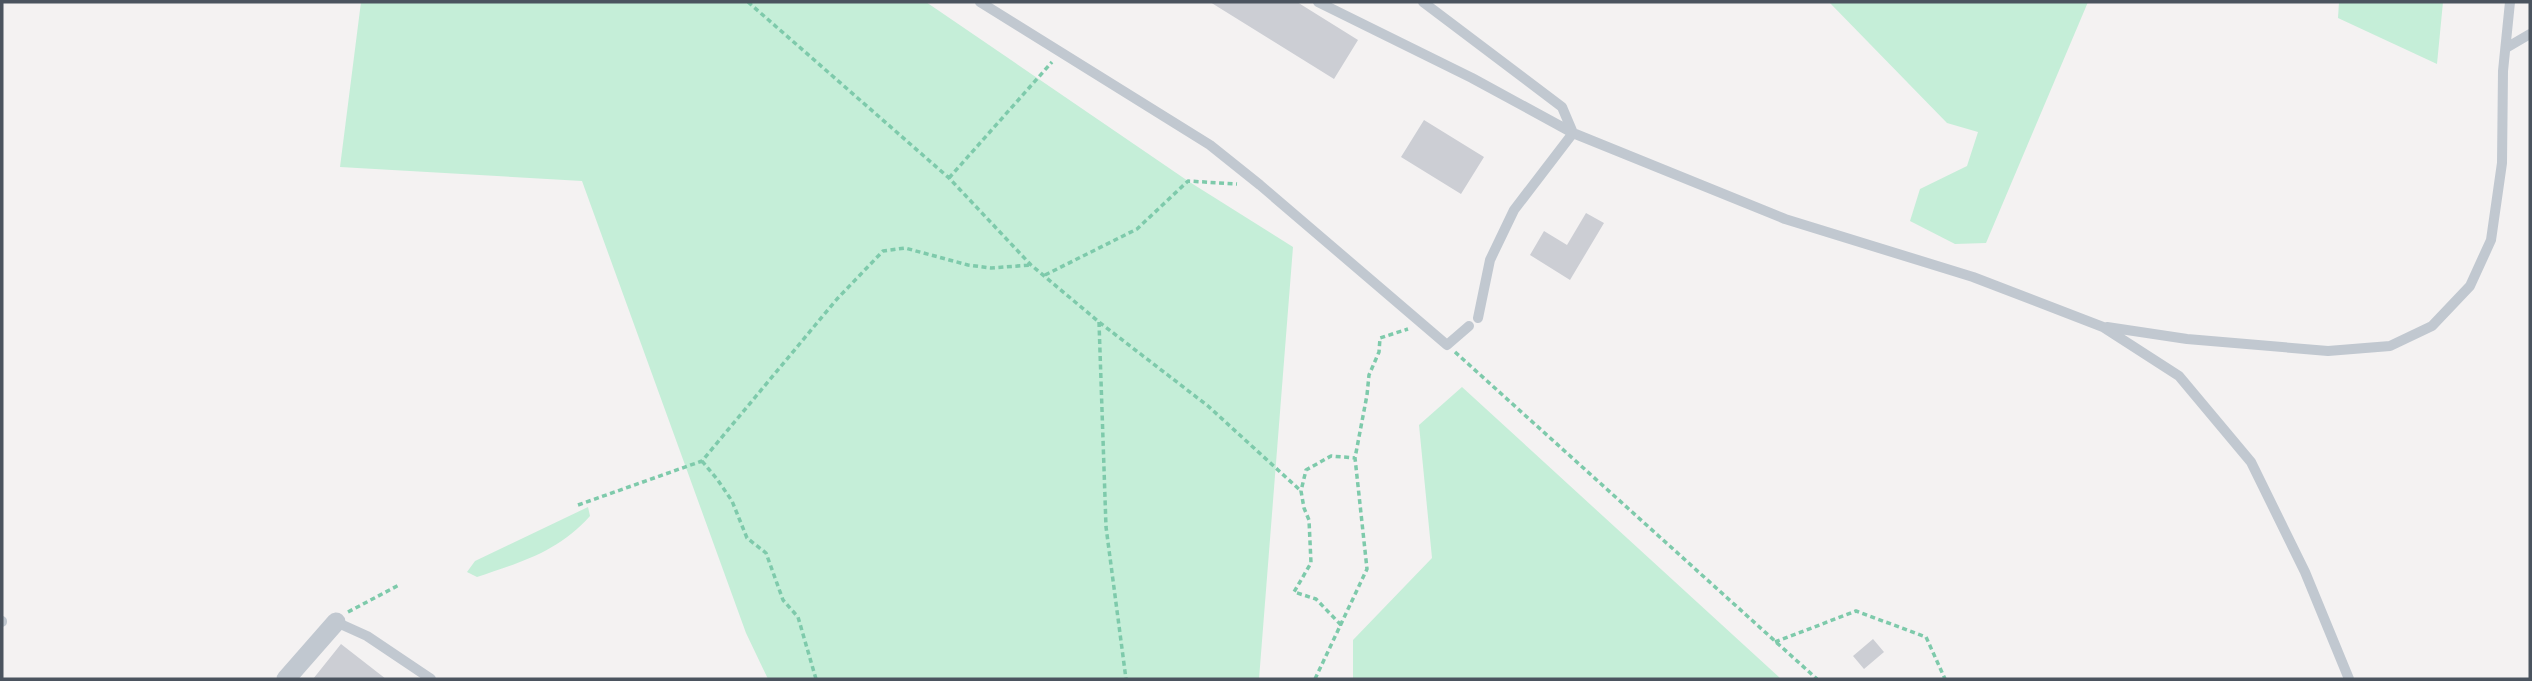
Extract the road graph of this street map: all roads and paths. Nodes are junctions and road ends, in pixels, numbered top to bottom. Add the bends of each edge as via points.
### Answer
1 (748, 2) edge
2 (981, 2) edge
3 (1318, 2) edge
4 (1423, 2) edge
5 (2510, 2) edge
6 (2530, 34) edge
7 (2505, 47) junction
8 (1061, 52) junction
9 (1573, 133) junction
10 (949, 178) junction
11 (1260, 185) junction
12 (1031, 265) junction
13 (1045, 275) junction
14 (1478, 318) dead end
15 (1099, 322) junction
16 (1469, 327) dead end
17 (2103, 327) junction
18 (1434, 334) junction
19 (1447, 345) junction
20 (1355, 458) junction
21 (702, 461) junction
22 (1301, 491) junction
23 (578, 505) dead end
24 (399, 585) dead end
25 (336, 622) junction
26 (1342, 625) junction
27 (1775, 642) junction
28 (286, 679) edge
29 (431, 679) edge
30 (816, 679) edge
31 (1126, 679) edge
32 (1315, 679) edge
33 (1817, 679) edge
34 (1945, 679) edge
35 (2349, 679) edge

1 - 10 path
2 - 8 lane
3 - 9 lane
4 - 9 lane via 1562,107
5 - 7 lane
6 - 7 lane
7 - 17 lane via 2502,163 2491,240 2470,286 2432,326 2390,346 2328,351
8 - 10 path
8 - 11 lane via 1210,145
9 - 14 lane via 1514,210 1490,260
9 - 17 lane via 1784,219 1973,277
10 - 12 path
11 - 13 path via 1188,181 1138,229
11 - 18 lane
12 - 13 path
12 - 21 path via 991,268 905,248 883,251 837,299
13 - 15 path
15 - 22 path via 1208,406
15 - 31 path via 1106,527
16 - 19 lane
17 - 35 lane via 2179,376 2251,463 2305,572
18 - 19 lane
18 - 20 path via 1410,329 1380,338
19 - 27 path
20 - 22 path via 1331,456 1306,470
20 - 26 path via 1367,569
21 - 23 path
21 - 30 path via 732,501 747,538 766,553 783,600 798,617
22 - 26 path via 1309,520 1311,563 1294,592 1316,599
24 - 25 path via 356,606
25 - 28 street
25 - 29 lane via 367,636
26 - 32 path
27 - 33 path
27 - 34 path via 1856,611 1926,637

